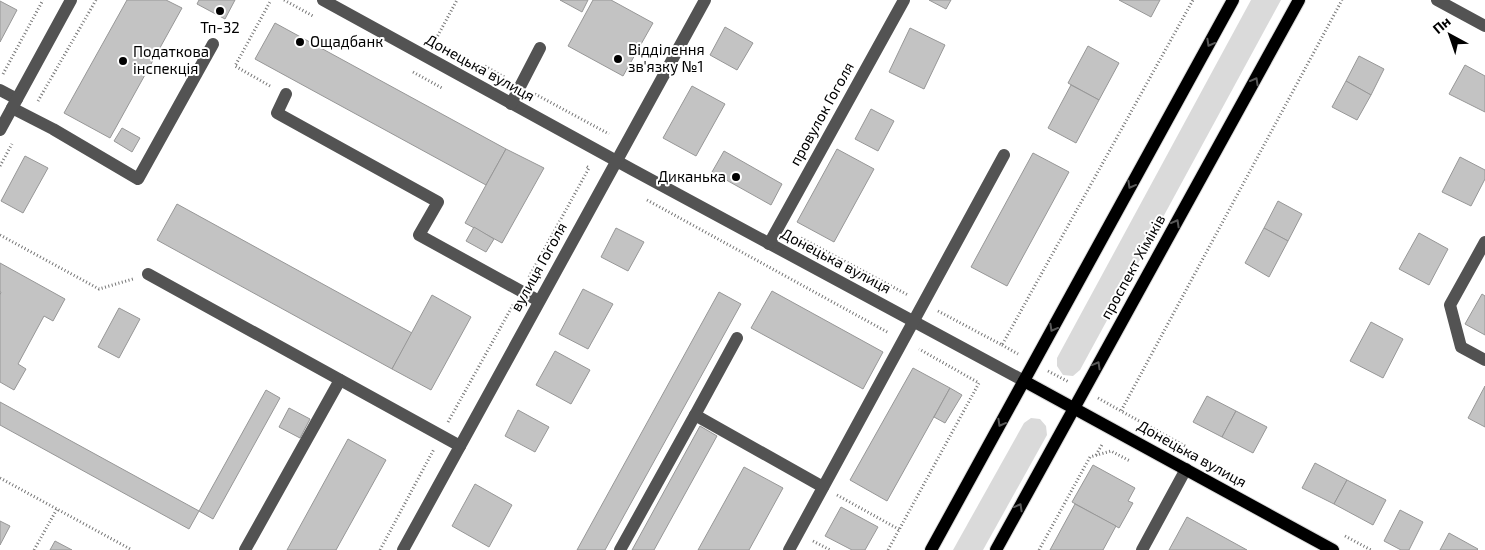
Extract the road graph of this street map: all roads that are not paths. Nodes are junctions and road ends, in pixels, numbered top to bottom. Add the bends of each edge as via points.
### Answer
1 (323, 0) edge
2 (705, 0) edge
3 (904, 0) edge
4 (1233, 0) edge
5 (1299, 0) edge
6 (1438, 0) edge
7 (68, 1) edge
8 (1485, 26) edge
9 (213, 44) dead end
10 (540, 48) dead end
11 (0, 90) edge
12 (286, 94) road end
13 (14, 104) junction
14 (511, 104) junction
15 (0, 130) edge
16 (1004, 155) dead end
17 (616, 161) junction
18 (1485, 242) edge
19 (769, 244) junction
20 (148, 274) road end
21 (540, 301) junction
22 (913, 321) junction
23 (736, 338) dead end
24 (1485, 360) edge
25 (340, 380) junction
26 (1024, 381) junction
27 (1074, 408) junction
28 (695, 415) junction
29 (460, 446) junction
30 (1186, 469) junction
31 (823, 487) junction
32 (245, 550) edge
33 (403, 550) edge
34 (620, 550) edge
35 (788, 550) edge
36 (931, 550) edge
37 (996, 550) edge
38 (1142, 550) edge
39 (1333, 550) edge

1 - 14 street, Донецька вулиця
2 - 17 street, вулиця Гоголя
3 - 19 street, провулок Гоголя
4 -> 26 main road
27 -> 5 main road, проспект Хіміків
6 - 8 street
7 - 13 street
9 - 13 street via 138,180
10 - 14 street
11 - 13 street
12 - 21 street via 277,113 438,202 419,235
13 - 15 street
14 - 17 street, Донецька вулиця
16 - 22 street
17 - 19 street, Донецька вулиця
17 - 21 street, вулиця Гоголя
18 - 24 street via 1450,305 1461,348
19 - 22 street, Донецька вулиця
20 - 25 street
21 - 29 street, вулиця Гоголя
22 - 26 street, Донецька вулиця
22 - 31 street
23 - 28 street
25 - 29 street
25 - 32 street
26 - 27 main road, Донецька вулиця
26 -> 36 main road
27 - 30 main road, Донецька вулиця
37 -> 27 main road, проспект Хіміків
28 - 31 street
28 - 34 street
29 - 33 street, вулиця Гоголя
30 - 38 street
30 - 39 main road, Донецька вулиця
31 - 35 street

